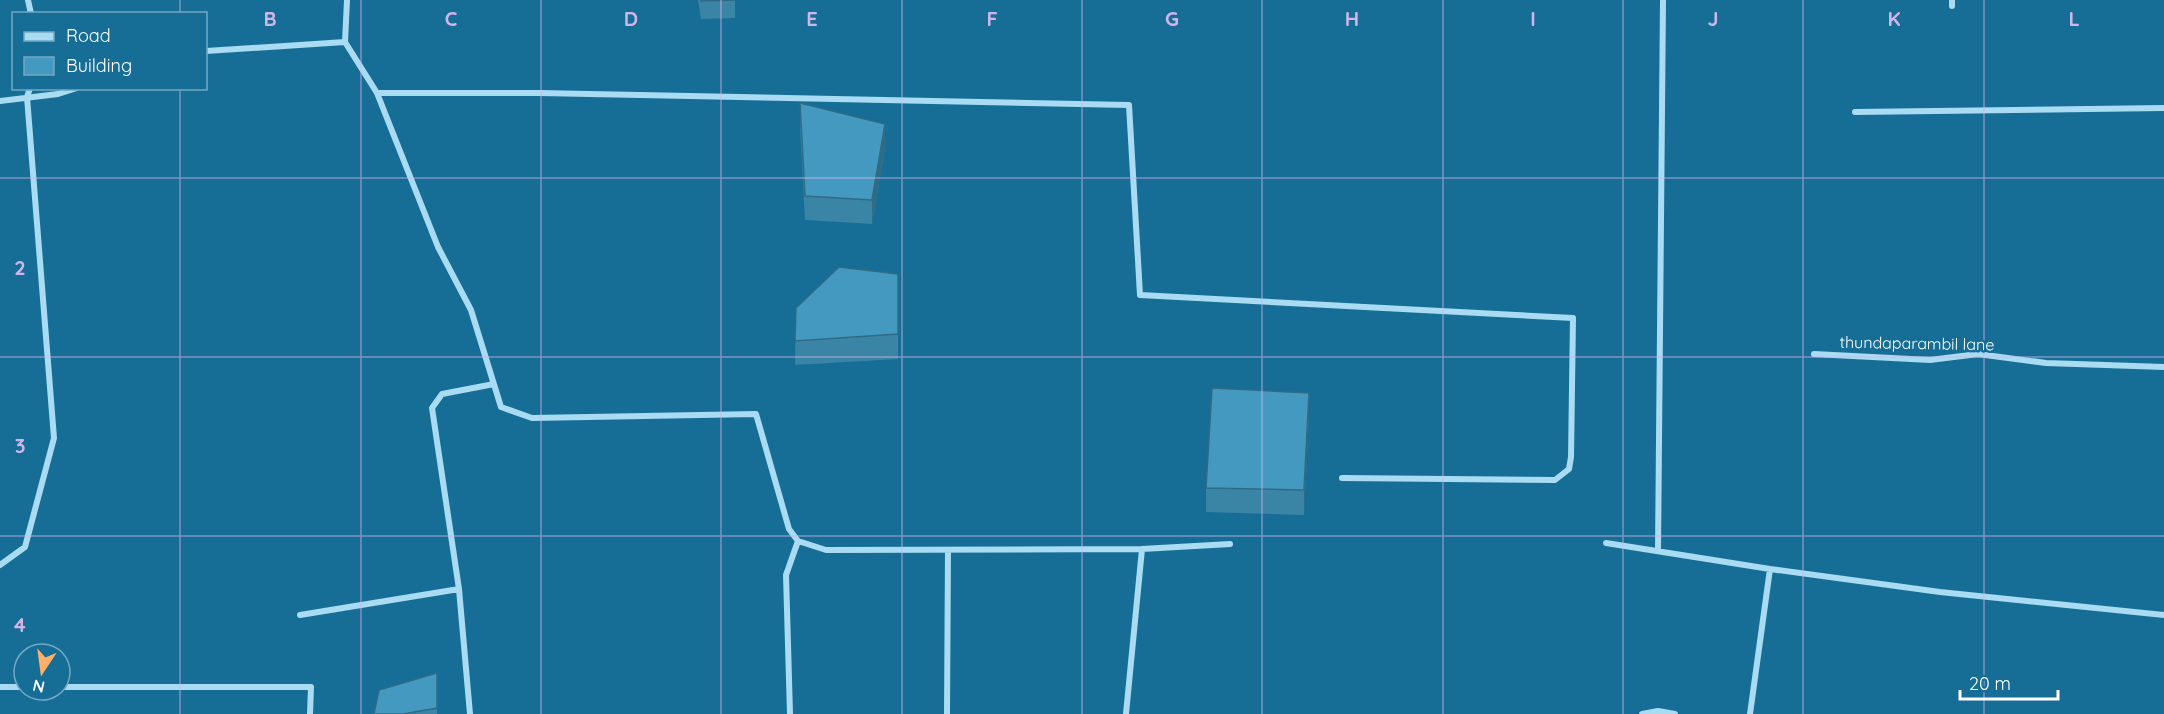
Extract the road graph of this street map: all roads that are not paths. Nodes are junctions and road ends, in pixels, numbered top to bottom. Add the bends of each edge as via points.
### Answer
1 (347, 0) edge
2 (1663, 0) edge
3 (345, 42) junction
4 (207, 51) edge
5 (29, 90) edge
6 (71, 90) edge
7 (376, 93) junction
8 (27, 98) junction
9 (0, 100) edge
10 (2164, 108) edge
11 (1855, 112) dead end
12 (1814, 354) dead end
13 (2164, 367) edge
14 (494, 384) junction
15 (1342, 478) dead end
16 (798, 541) junction
17 (1606, 543) dead end
18 (1230, 544) dead end
19 (1142, 549) junction
20 (948, 550) junction
21 (1658, 551) junction
22 (0, 566) edge
23 (1770, 569) junction
24 (459, 589) junction
25 (300, 615) dead end
26 (2164, 615) edge
27 (72, 687) edge
28 (310, 714) edge
29 (470, 714) edge
30 (790, 714) edge
31 (946, 714) edge
32 (1126, 714) edge
33 (1642, 714) edge
34 (1675, 714) edge
35 (1750, 714) edge

1 - 3 street
2 - 21 street
3 - 4 street
3 - 7 street
5 - 8 street
6 - 8 street
7 - 14 street via 438,247 471,310
7 - 15 street via 1129,105 1140,296 1573,318 1571,457 1569,469 1555,480
8 - 9 street
8 - 22 street via 54,438 25,546
10 - 11 street
12 - 13 street, thundaparambil lane via 1930,360 1978,354 2046,363
14 - 16 street via 501,406 532,418 756,414 789,529
14 - 24 street via 442,394 432,408
16 - 20 street via 826,550
16 - 30 street via 786,575
17 - 21 street
18 - 19 street
19 - 20 street
19 - 32 street
20 - 31 street
21 - 23 street
23 - 26 street via 1940,592
23 - 35 street
24 - 25 street
24 - 29 street
27 - 28 street via 311,687
33 - 34 street

